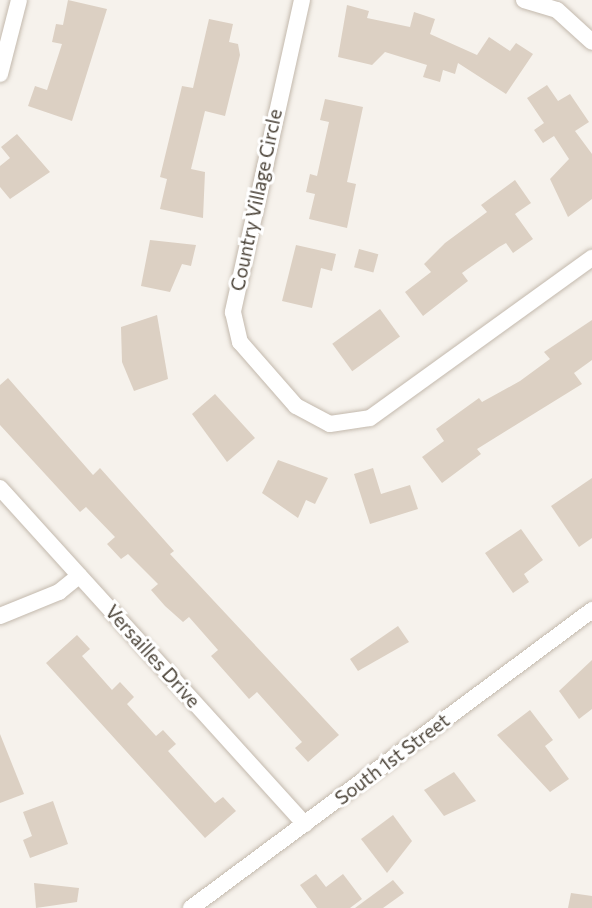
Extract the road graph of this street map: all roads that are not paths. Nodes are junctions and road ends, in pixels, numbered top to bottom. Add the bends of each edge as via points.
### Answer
1 (19, 0) edge
2 (302, 0) edge
3 (524, 0) edge
4 (592, 42) edge
5 (0, 74) edge
6 (592, 258) edge
7 (0, 488) edge
8 (79, 576) junction
9 (592, 610) edge
10 (0, 616) edge
11 (305, 824) junction
12 (191, 908) edge

1 - 5 street
2 - 6 street, Country Village Circle via 233,312 240,342 296,406 330,424 370,418
3 - 4 street via 557,10
7 - 8 street, Versailles Drive
8 - 10 street via 59,592
8 - 11 street, Versailles Drive
9 - 11 street, South 1st Street
11 - 12 street, South 1st Street

